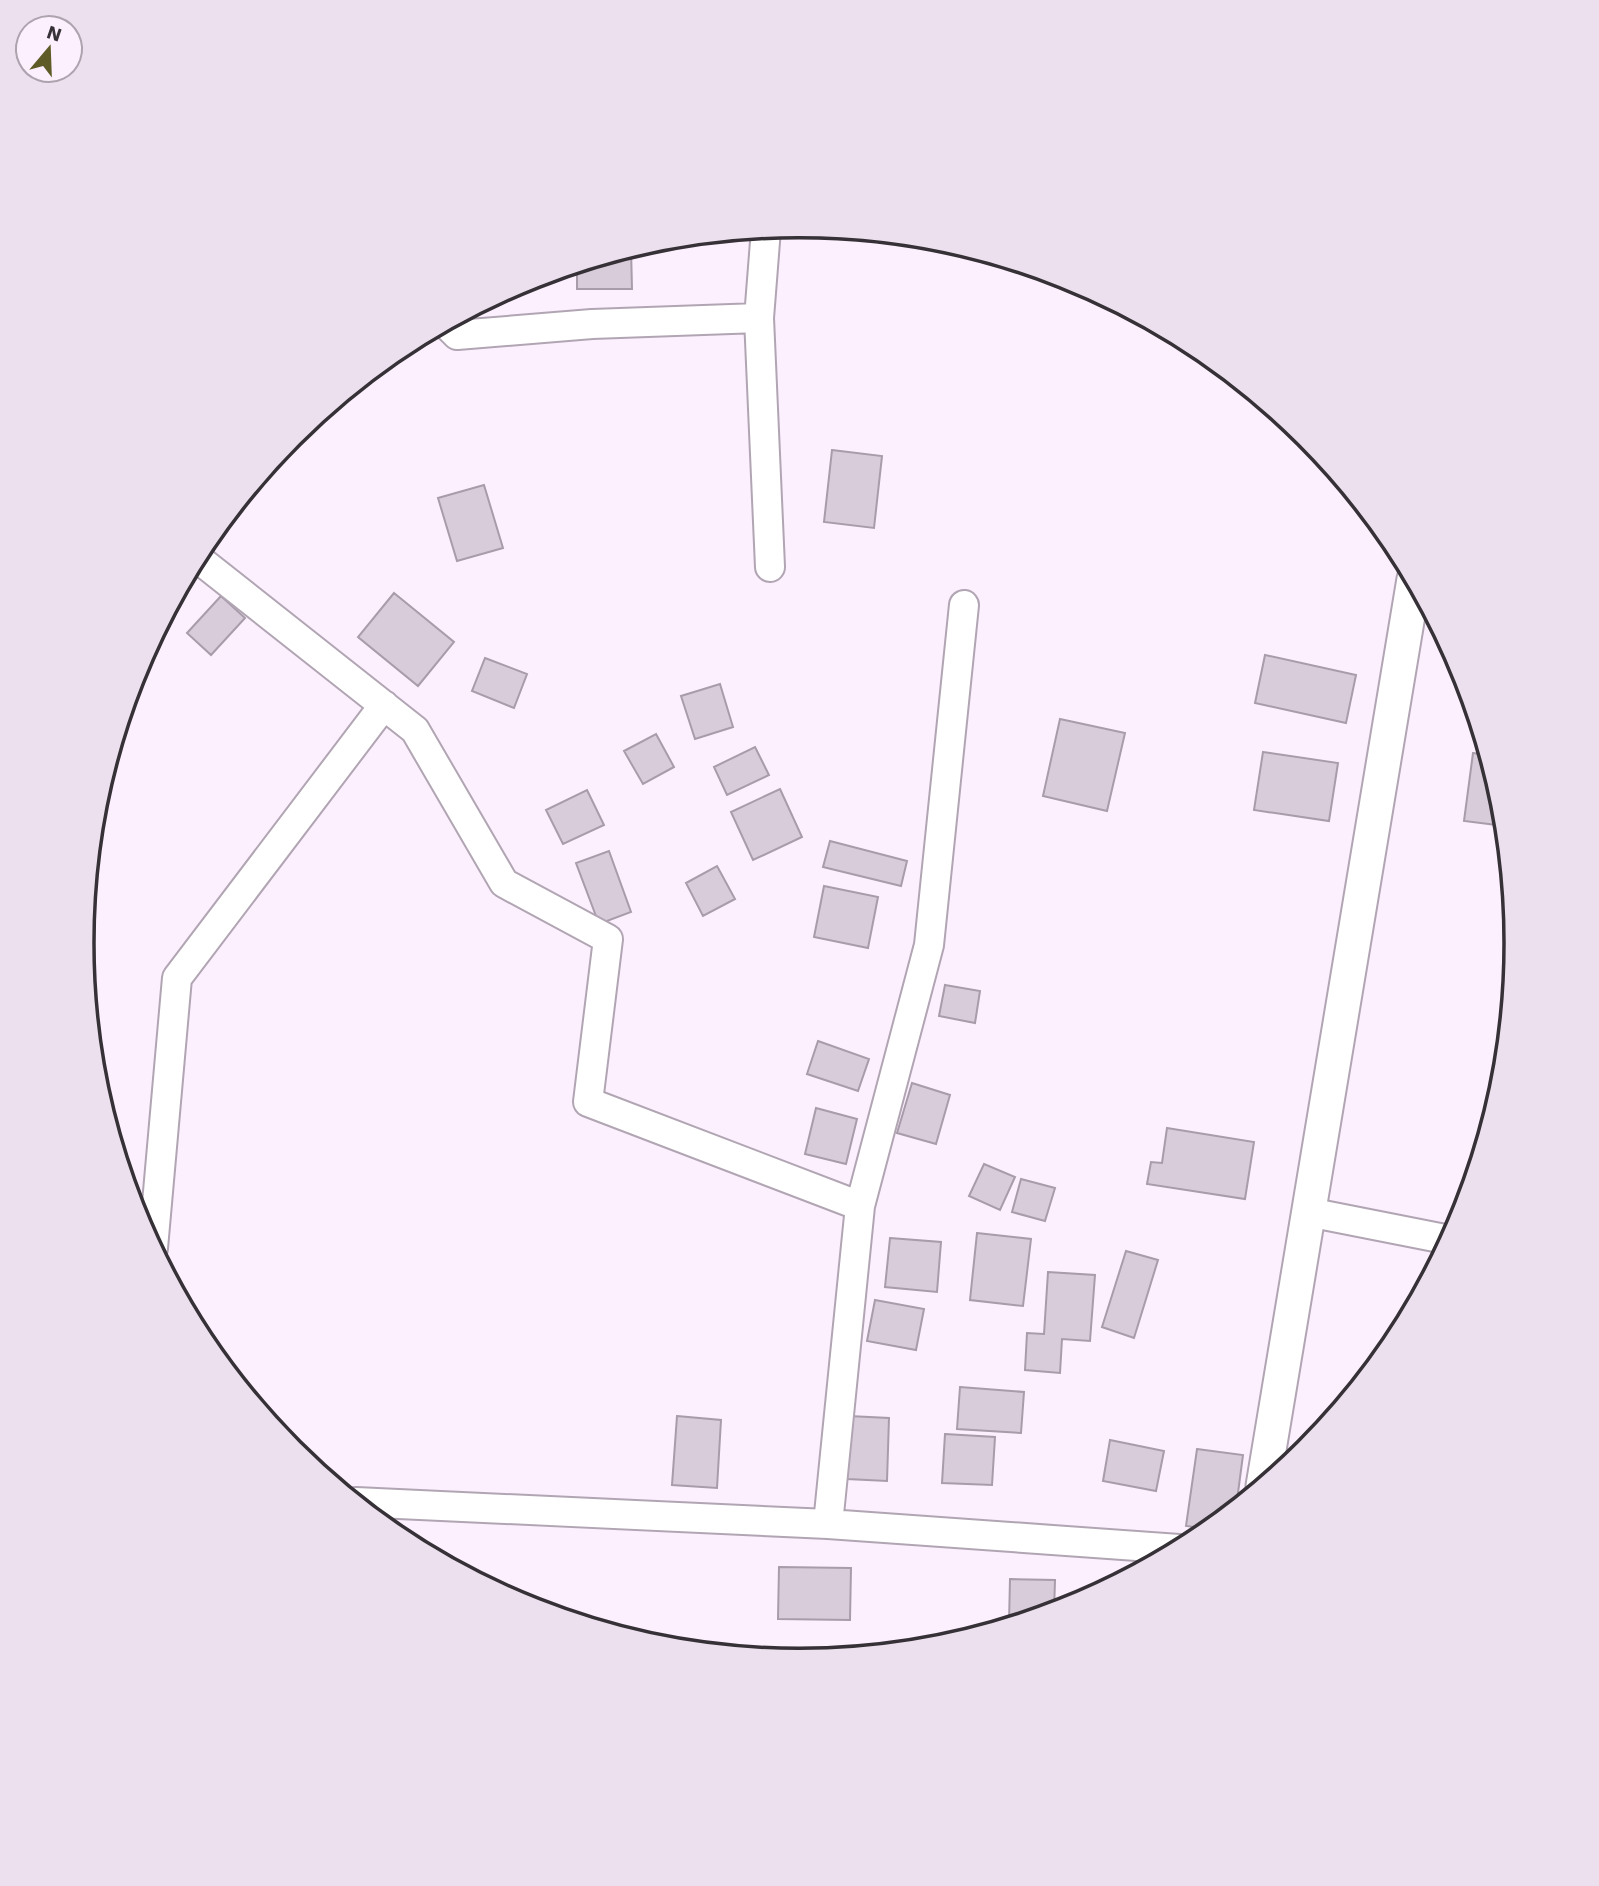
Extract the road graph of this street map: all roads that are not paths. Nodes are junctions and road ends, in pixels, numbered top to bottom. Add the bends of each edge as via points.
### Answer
1 (765, 239) edge
2 (760, 318) junction
3 (452, 330) edge
4 (205, 564) edge
5 (770, 567) dead end
6 (1412, 595) edge
7 (964, 605) dead end
8 (384, 705) junction
9 (860, 1206) junction
10 (1308, 1212) junction
11 (155, 1228) edge
12 (1440, 1238) edge
13 (1265, 1472) edge
14 (371, 1503) edge
15 (828, 1524) junction
16 (1162, 1548) edge

1 - 2 street
2 - 3 street via 457,335
2 - 5 street
4 - 8 street
6 - 10 street
7 - 9 street via 929,945
8 - 9 street via 415,730 505,883 608,939 588,1102
8 - 11 street via 177,978
9 - 15 street
10 - 12 street
10 - 13 street
14 - 15 street
15 - 16 street

